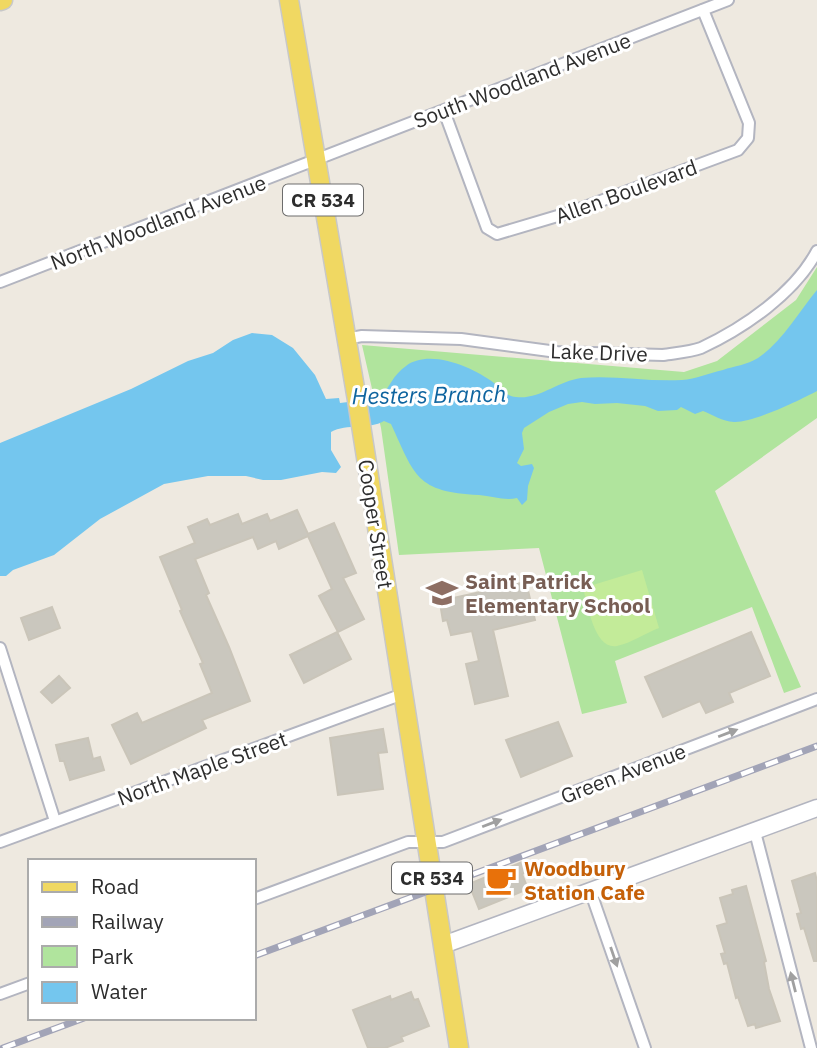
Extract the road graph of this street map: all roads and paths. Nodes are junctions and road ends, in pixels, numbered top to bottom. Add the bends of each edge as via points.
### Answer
1 (289, 0) edge
2 (728, 0) edge
3 (703, 10) junction
4 (444, 111) junction
5 (317, 161) junction
6 (817, 251) edge
7 (0, 282) edge
8 (345, 339) junction
9 (0, 648) edge
10 (404, 694) junction
11 (817, 699) edge
12 (817, 808) edge
13 (55, 821) junction
14 (755, 832) junction
15 (427, 841) junction
16 (0, 842) edge
17 (591, 893) junction
18 (256, 898) edge
19 (443, 945) junction
20 (28, 984) edge
21 (0, 994) edge
22 (458, 1048) edge
23 (645, 1048) edge
24 (811, 1048) edge

1 - 5 main road, Cooper Street / CR 534
2 - 3 street, South Woodland Avenue
3 - 4 street, South Woodland Avenue
3 - 4 street, Allen Boulevard via 750,123 748,138 738,150 571,212 497,234 487,228
4 - 5 street, South Woodland Avenue
5 - 7 street, North Woodland Avenue
5 - 8 main road, Cooper Street / CR 534
6 - 8 street, Lake Drive via 762,312 700,348 679,353 558,352 461,340
8 - 10 main road, Cooper Street / CR 534
9 - 13 street
10 - 13 street, North Maple Street
10 - 15 main road, Cooper Street / CR 534
15 -> 11 street, Green Avenue via 443,842
12 - 14 street
13 - 16 street, North Maple Street
14 - 17 street
24 -> 14 street
15 - 18 street, Green Avenue via 408,842
15 - 19 main road, Cooper Street / CR 534
17 - 19 street
17 -> 23 street
19 - 22 main road, Cooper Street / CR 534
20 - 21 street

